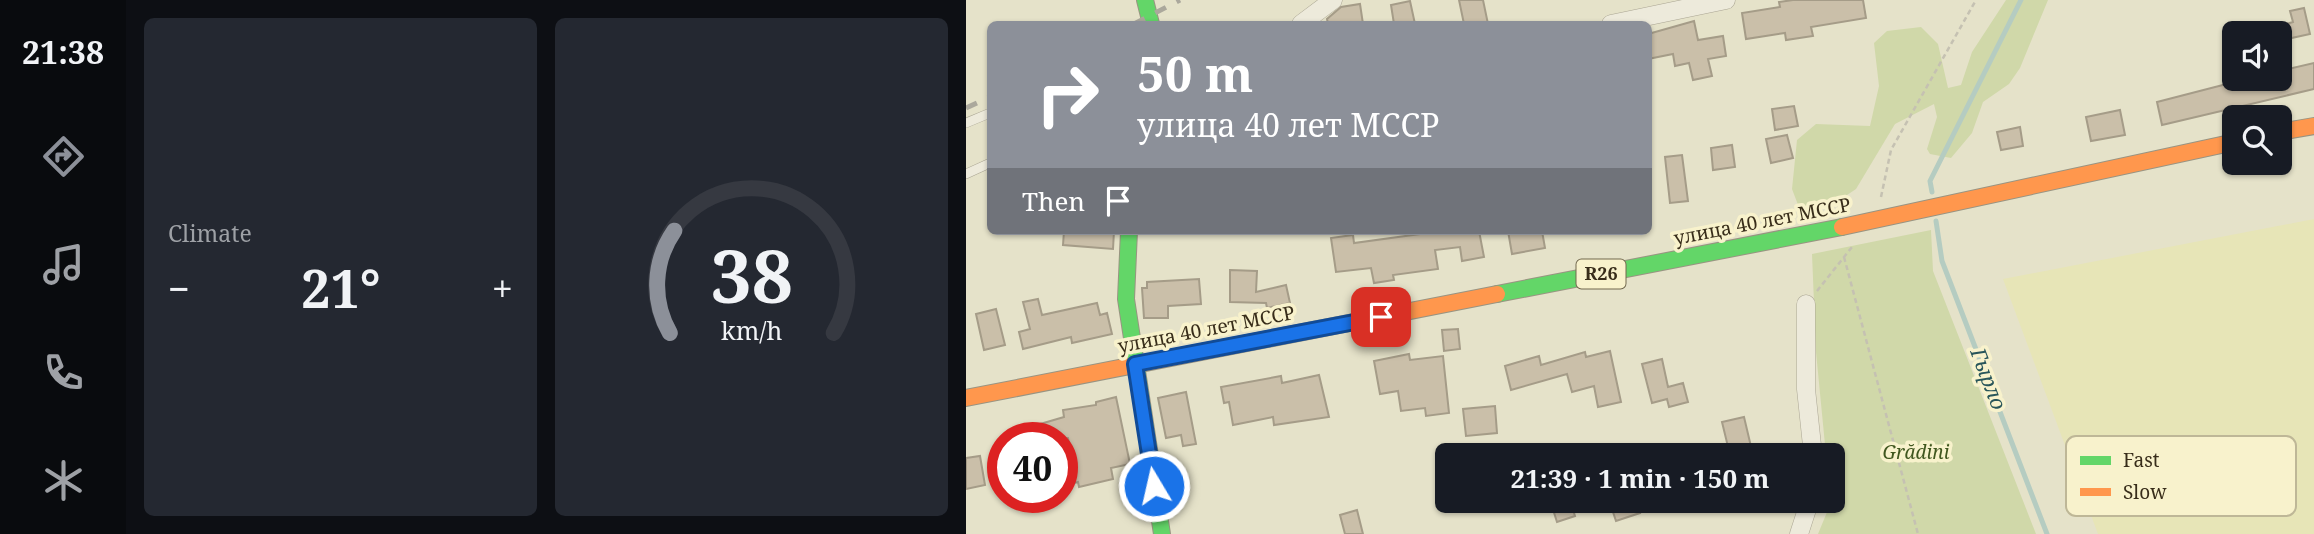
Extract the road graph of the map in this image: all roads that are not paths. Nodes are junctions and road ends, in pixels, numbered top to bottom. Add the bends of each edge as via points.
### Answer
1 (1145, 0) edge
2 (1333, 0) edge
3 (1726, 0) edge
4 (1150, 21) edge
5 (1305, 21) edge
6 (1625, 21) edge
7 (987, 114) edge
8 (966, 123) edge
9 (2314, 125) edge
10 (2292, 130) edge
11 (2222, 145) edge
12 (987, 164) edge
13 (966, 174) edge
14 (1129, 235) edge
15 (1806, 304) road end
16 (1135, 364) junction
17 (966, 398) edge
18 (1812, 443) edge
19 (1806, 513) edge
20 (1162, 534) edge
21 (1799, 534) edge

1 - 4 main road
2 - 5 street
3 - 6 street
7 - 8 lane
9 - 10 main road
11 - 16 main road, улица 40 лет МССР / R26 via 1876,220
12 - 13 lane
14 - 16 main road via 1126,299
15 - 18 street
16 - 17 main road, улица 40 лет МССР / R26
16 - 20 main road
19 - 21 street

